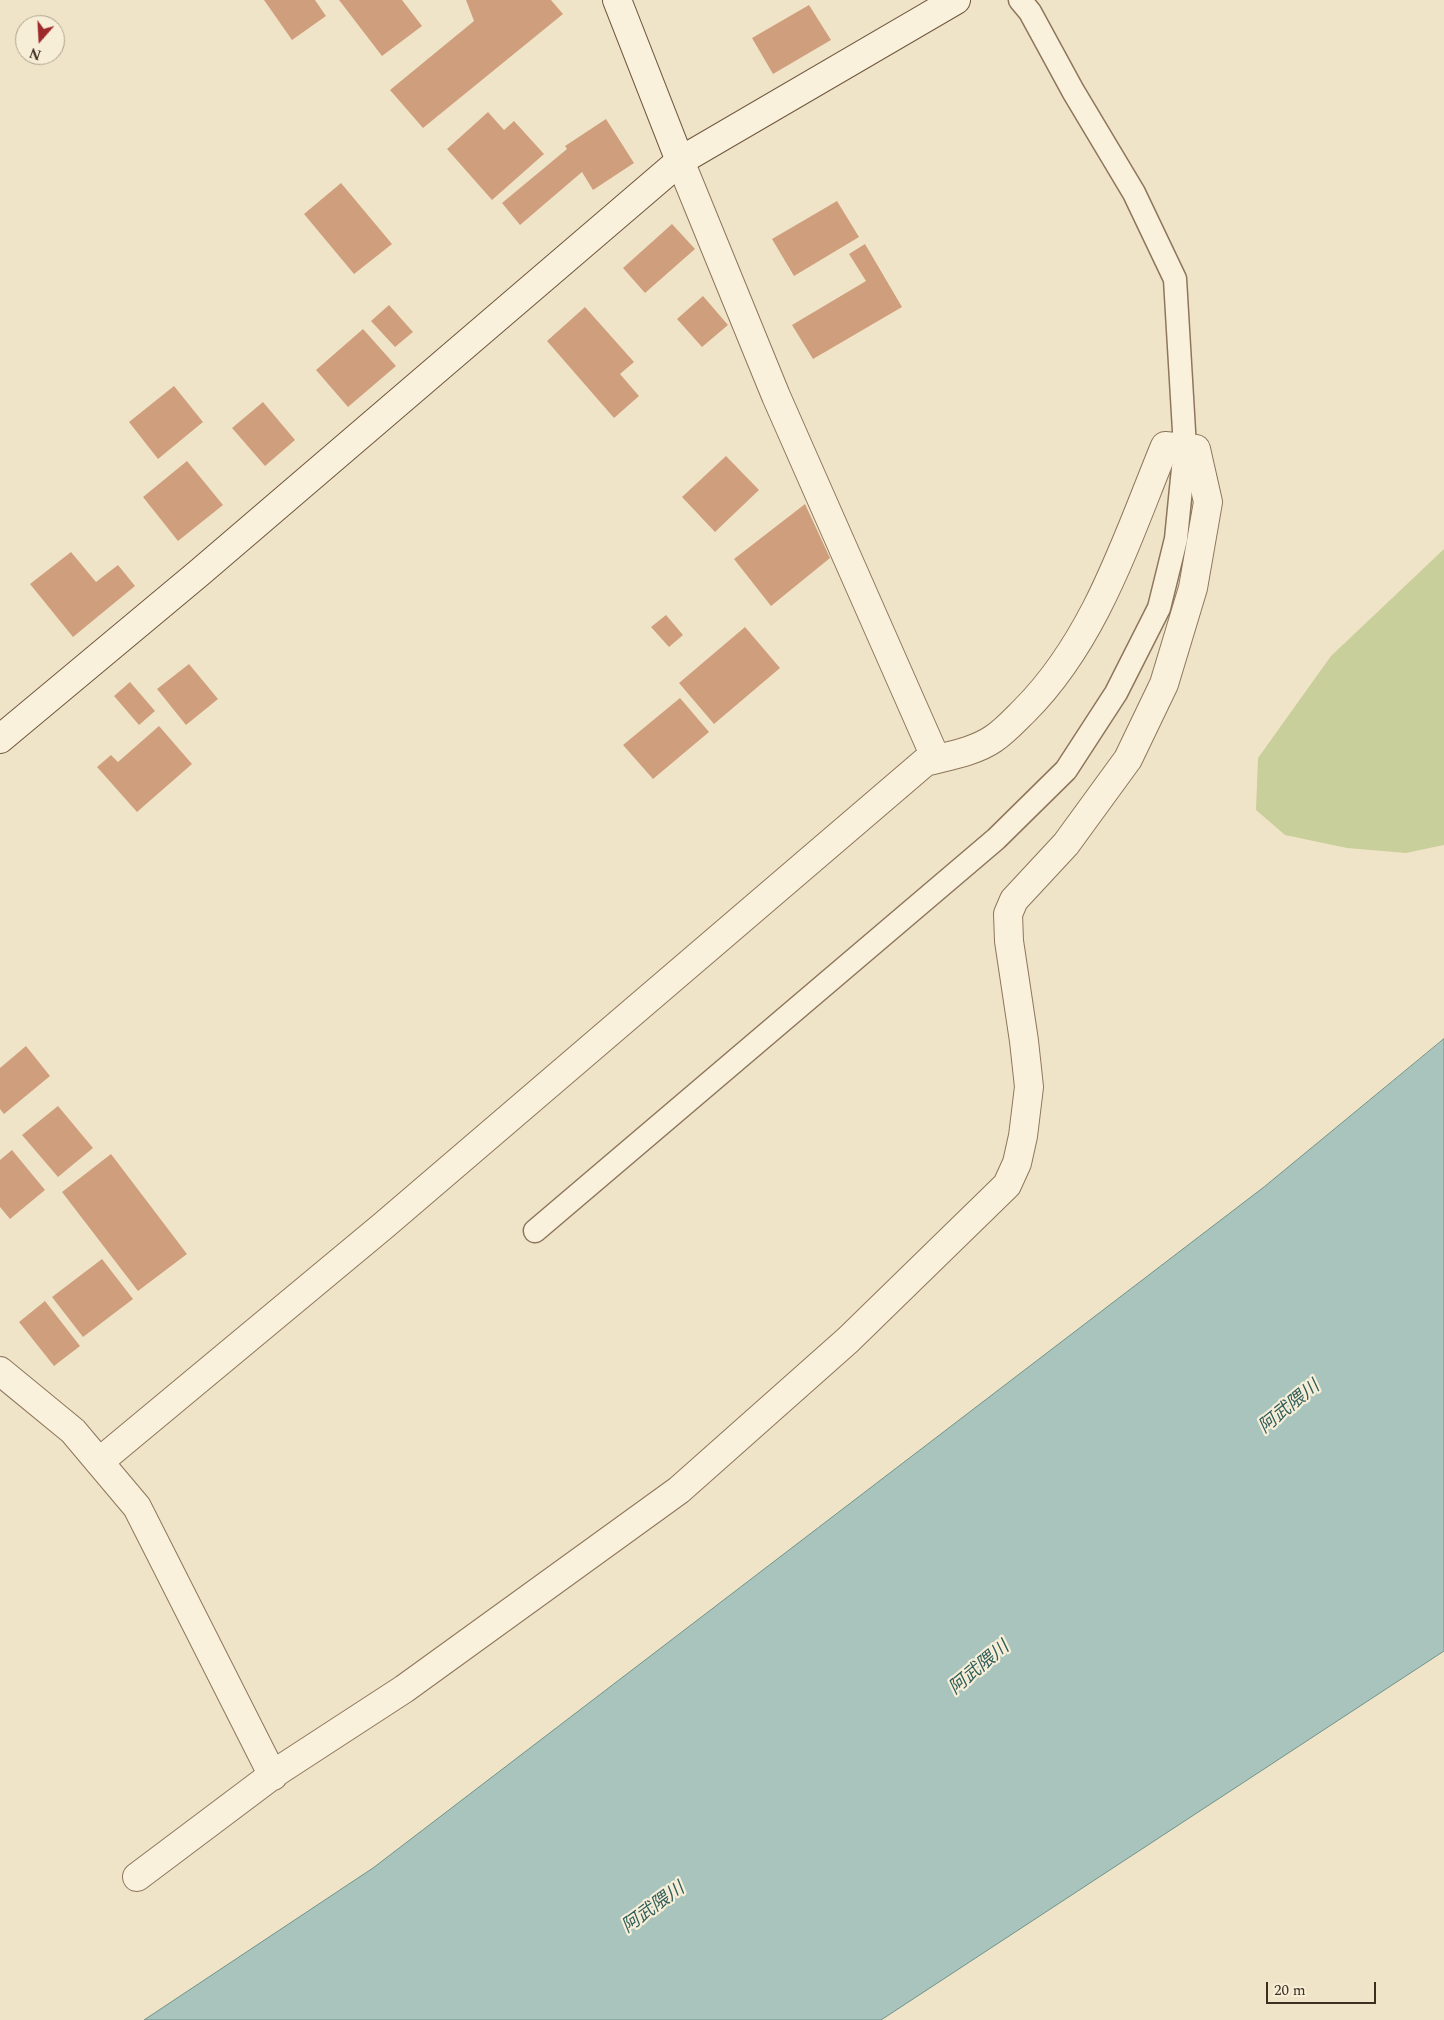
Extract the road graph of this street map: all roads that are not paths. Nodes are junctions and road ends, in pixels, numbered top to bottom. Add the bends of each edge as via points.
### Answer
1 (617, 0) edge
2 (956, 0) edge
3 (1020, 0) edge
4 (680, 161) junction
5 (1185, 448) junction
6 (0, 739) edge
7 (936, 759) junction
8 (535, 1231) dead end
9 (0, 1371) edge
10 (99, 1462) junction
11 (273, 1776) junction
12 (137, 1877) dead end

1 - 4 street
2 - 4 street
3 - 5 lane via 1030,12 1072,91 1134,193 1175,279
4 - 6 street
4 - 7 street via 776,396
5 - 7 street via 1165,446 1104,596 1043,692 993,740
5 - 8 lane via 1176,538 1159,608 1116,693 1066,770 996,838
5 - 11 street via 1196,449 1208,502 1194,588 1164,684 1128,759 1066,844 1014,900 1008,914 1029,1087 1017,1163 1007,1185 848,1340 678,1490 404,1689
7 - 10 street via 925,762 383,1226
9 - 10 street via 73,1431
10 - 11 street via 137,1507
11 - 12 street

